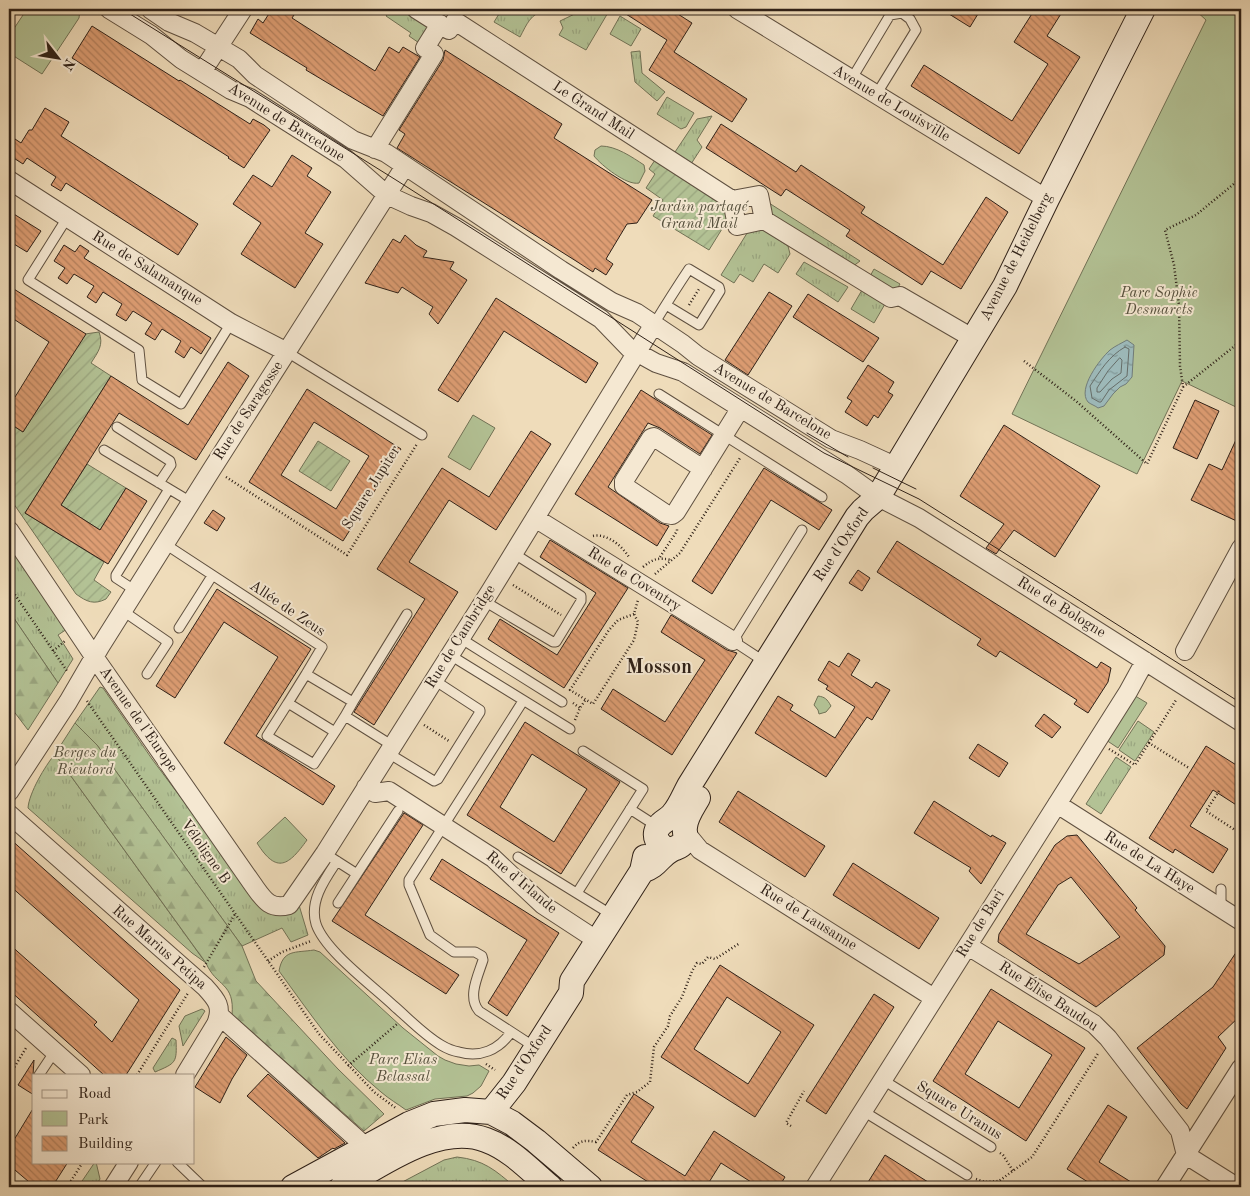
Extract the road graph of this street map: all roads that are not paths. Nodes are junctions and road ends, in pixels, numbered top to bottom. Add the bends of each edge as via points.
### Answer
1 (108, 9) edge
2 (150, 9) edge
3 (243, 9) edge
4 (416, 9) edge
5 (737, 9) edge
6 (1143, 9) edge
7 (450, 18) edge
8 (219, 47) junction
9 (202, 72) junction
10 (850, 80) junction
11 (876, 95) junction
12 (375, 149) junction
13 (405, 166) junction
14 (9, 180) edge
15 (387, 195) junction
16 (1047, 199) junction
17 (732, 200) junction
18 (67, 218) junction
19 (764, 220) junction
20 (666, 305) junction
21 (231, 323) junction
22 (654, 324) junction
23 (974, 340) junction
24 (287, 352) junction
25 (638, 353) junction
26 (659, 394) dead end
27 (740, 409) junction
28 (117, 427) dead end
29 (422, 435) road end
30 (724, 435) junction
31 (104, 450) dead end
32 (897, 467) junction
33 (703, 469) junction
34 (159, 483) junction
35 (169, 489) junction
36 (822, 497) dead end
37 (878, 497) junction
38 (192, 502) junction
39 (535, 518) junction
40 (9, 530) edge
41 (802, 530) dead end
42 (165, 544) junction
43 (1241, 548) edge
44 (513, 554) junction
45 (212, 576) junction
46 (136, 591) junction
47 (484, 601) junction
48 (123, 611) junction
49 (407, 614) dead end
50 (179, 628) dead end
51 (460, 638) junction
52 (733, 641) junction
53 (1185, 651) dead end
54 (450, 655) junction
55 (95, 658) junction
56 (1145, 661) junction
57 (766, 662) junction
58 (147, 674) dead end
59 (306, 674) junction
60 (434, 680) junction
61 (524, 701) junction
62 (353, 702) junction
63 (562, 702) dead end
64 (288, 703) junction
65 (344, 716) junction
66 (1241, 722) edge
67 (570, 730) road end
68 (335, 732) junction
69 (390, 749) junction
70 (583, 751) dead end
71 (366, 787) junction
72 (9, 792) edge
73 (1057, 804) junction
74 (630, 809) junction
75 (398, 811) dead end
76 (9, 814) edge
77 (444, 826) junction
78 (671, 833) junction
79 (331, 857) junction
80 (518, 857) dead end
81 (357, 874) junction
82 (577, 894) junction
83 (338, 903) dead end
84 (273, 906) joint
85 (613, 916) junction
86 (1241, 921) edge
87 (598, 940) junction
88 (968, 946) junction
89 (572, 981) junction
90 (934, 998) junction
91 (9, 1011) edge
92 (220, 1016) junction
93 (519, 1037) junction
94 (55, 1051) junction
95 (1241, 1068) edge
96 (40, 1074) edge
97 (80, 1074) edge
98 (185, 1074) edge
99 (883, 1080) junction
100 (864, 1111) junction
101 (487, 1126) junction
102 (366, 1147) junction
103 (991, 1147) road end
104 (1186, 1155) junction
105 (128, 1164) edge
106 (155, 1164) edge
107 (179, 1164) edge
108 (967, 1175) road end
109 (143, 1186) edge
110 (113, 1187) edge
111 (203, 1187) edge
112 (293, 1187) edge
113 (342, 1187) edge
114 (550, 1187) edge
115 (590, 1187) edge
116 (815, 1187) edge
117 (1165, 1187) edge
118 (1237, 1187) edge

1 - 9 street, Avenue de Barcelone
2 - 8 street, Avenue de Barcelone
3 - 8 street
4 - 7 street, Le Grand Mail
5 - 10 street, Avenue de Louisville
6 - 16 street, Avenue de Heidelberg
7 - 12 street via 425,48 434,54
7 - 17 street, Le Grand Mail
8 - 9 street
8 - 12 street, Avenue de Barcelone via 239,59 255,75 354,140
9 - 15 street, Avenue de Barcelone via 250,98 346,159
10 - 11 street, Avenue de Louisville
10 - 11 lane via 890,15 902,13 916,30
11 - 16 street, Avenue de Louisville
12 - 13 street, Avenue de Barcelone
13 - 15 street, Rue de Saragosse
13 - 22 street, Avenue de Barcelone via 561,270
14 - 18 street, Rue de Salamanque
15 - 24 street, Rue de Saragosse
15 - 25 street, Avenue de Barcelone via 456,227 601,319
16 - 23 street, Avenue de Heidelberg via 1005,286
17 - 19 street via 738,226
17 - 19 street via 759,194
18 - 21 street, Rue de Salamanque
18 - 21 lane via 28,280 139,350 142,380 181,404
19 - 23 street via 891,298 900,296
20 - 20 lane via 699,325 720,291 719,287 689,269
20 - 22 lane
21 - 24 street, Rue de Salamanque
22 - 25 street
22 - 32 street, Avenue de Barcelone via 805,424 831,439
23 - 32 street, Avenue de Heidelberg
24 - 29 lane
24 - 38 street, Rue de Saragosse
25 - 27 street, Avenue de Barcelone via 683,372
25 - 39 street, Rue de Cambridge
26 - 30 lane
27 - 30 street
27 - 37 street, Avenue de Barcelone
28 - 34 lane via 170,461 171,465
30 - 33 street
30 - 36 lane
31 - 34 lane
32 - 37 street, Avenue de Heidelberg
33 - 33 street via 674,514 666,514 624,486 624,481 654,437
34 - 35 lane
35 - 38 lane
35 - 46 lane via 116,575
37 - 56 street, Rue de Bologne via 919,518
37 - 57 street, Rue d'Oxford via 857,518
37 - 78 street, Rue d'Oxford via 870,526 689,812
38 - 42 street, Rue de Saragosse
39 - 44 street, Rue de Cambridge
39 - 52 street, Rue de Coventry
40 - 55 street, Avenue de l'Europe
41 - 52 lane
42 - 45 lane, Allée de Zeus
42 - 46 street, Rue de Saragosse
43 - 53 street
44 - 47 street, Rue de Cambridge
44 - 47 lane via 581,596 556,642
45 - 50 lane
45 - 59 lane, Allée de Zeus via 322,648
46 - 48 street, Rue de Saragosse
47 - 51 street, Rue de Cambridge
48 - 55 street, Rue de Saragosse
48 - 58 lane via 168,642
49 - 62 lane, Allée de Zeus
51 - 54 street, Rue de Cambridge
51 - 63 lane
52 - 57 lane
54 - 60 street, Rue de Cambridge
54 - 61 lane
55 - 72 street, Rue de Saragosse
55 - 84 street, Avenue de l'Europe via 264,900
56 - 66 street, Rue de Bologne
56 - 73 street, Rue de Bari
57 - 78 street, Rue d'Oxford via 689,786 674,813
59 - 62 lane
59 - 64 lane, Allée de Zeus
60 - 69 street, Rue de Cambridge
60 - 69 lane via 480,710 438,779 434,781
61 - 67 lane
61 - 77 lane
62 - 65 lane, Allée de Zeus
64 - 68 lane
64 - 68 lane, Allée de Zeus via 267,736 314,764
65 - 68 lane, Allée de Zeus
65 - 69 lane
69 - 71 street, Rue de Cambridge
70 - 74 lane via 643,789
71 - 77 street, Rue d'Irlande via 374,793 389,791
71 - 79 street, Rue de Cambridge
73 - 86 street, Rue de La Haye via 1220,898
73 - 88 street, Rue de Bari
74 - 78 lane
74 - 82 lane
75 - 81 lane
76 - 92 street, Rue Marius Petipa via 210,992 218,1002
77 - 87 street, Rue d'Irlande via 493,858 543,905
77 - 93 lane via 409,880 409,885 428,932 454,952 475,952 482,956 473,1001 479,1011
78 - 85 street, Rue d'Oxford via 652,868 642,871
78 - 90 street, Rue de Lausanne
79 - 81 lane
79 - 84 street, Rue de Cambridge via 289,905
79 - 93 lane via 315,909 316,923 321,935 341,959 429,1036 450,1049 468,1054 492,1050
80 - 82 lane
81 - 83 lane
82 - 85 lane
85 - 87 street, Rue d'Oxford
87 - 89 street, Rue d'Oxford
88 - 90 street, Rue de Bari
88 - 104 street, Rue Élise Baudou via 1094,1024 1180,1131
89 - 93 street, Rue d'Oxford via 562,987
89 - 101 street, Rue d'Oxford via 571,993
90 - 99 street, Rue de Bari
91 - 94 street
92 - 98 street
92 - 102 street, Rue Marius Petipa
93 - 101 street, Rue d'Oxford
94 - 96 lane
94 - 97 street
95 - 104 street
99 - 100 street, Rue de Bari
99 - 103 lane, Square Uranus
100 - 108 lane
100 - 116 street, Rue de Bari
101 - 102 street via 465,1110 434,1114
101 - 113 street via 468,1137 449,1137 407,1150
101 - 114 street via 509,1152
101 - 115 street via 512,1123
102 - 112 street
104 - 117 street
104 - 118 street
105 - 110 street
106 - 109 lane
107 - 111 lane

